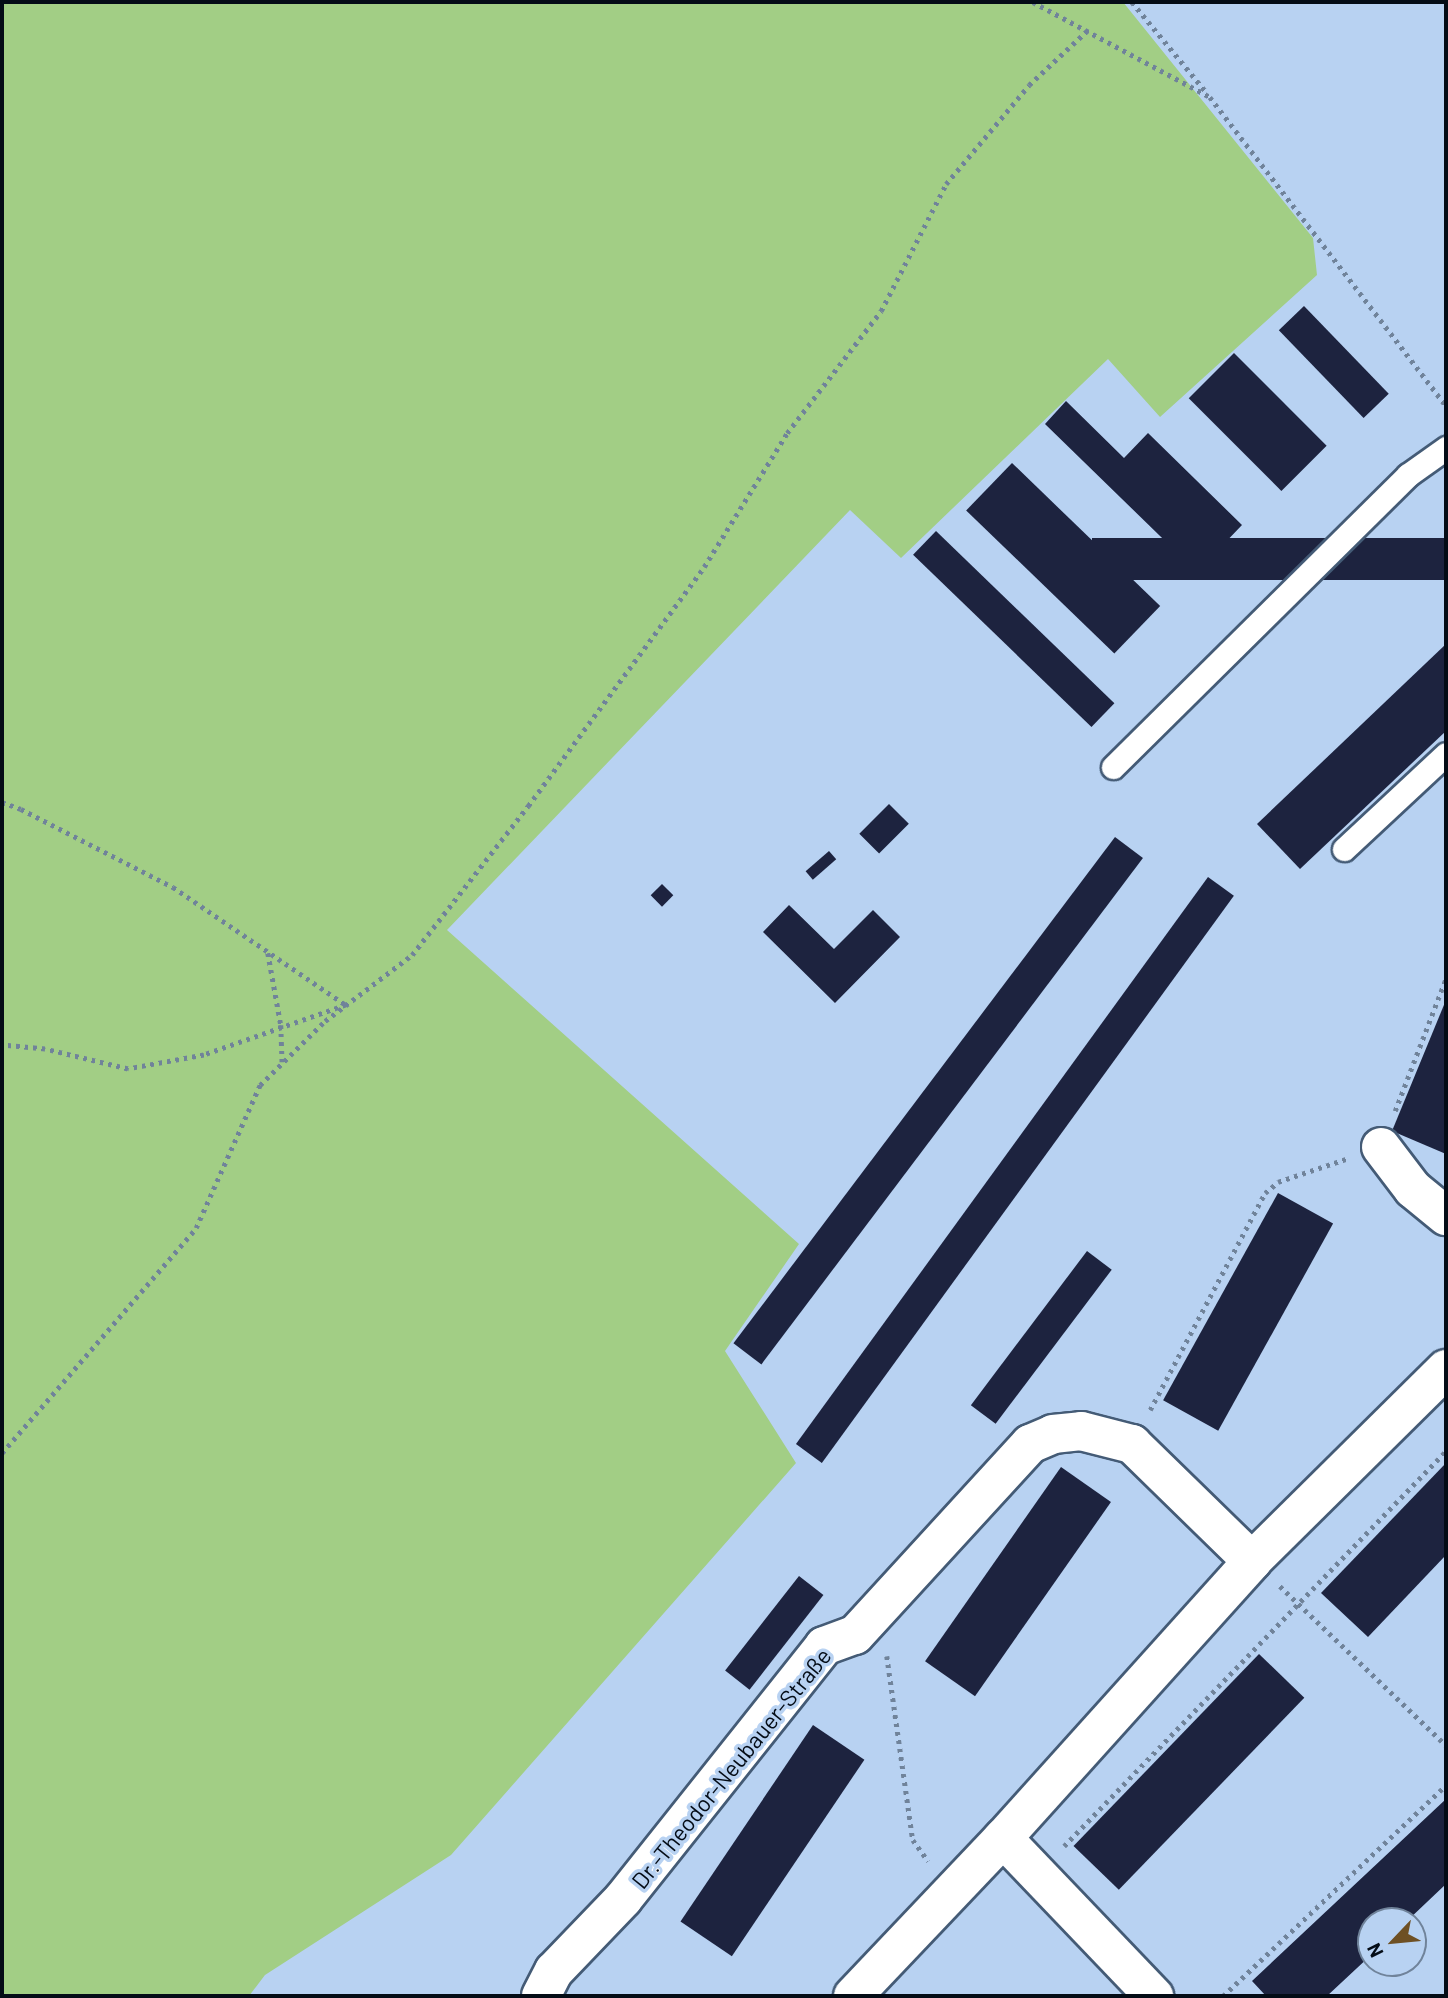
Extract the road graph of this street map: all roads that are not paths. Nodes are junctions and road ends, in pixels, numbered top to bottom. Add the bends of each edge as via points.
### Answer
1 (1446, 448) edge
2 (1446, 754) edge
3 (1113, 767) dead end
4 (1344, 849) dead end
5 (1381, 1147) road end
6 (1446, 1216) edge
7 (1446, 1369) edge
8 (1252, 1561) junction
9 (1003, 1838) junction
10 (541, 1996) edge
11 (853, 1996) edge
12 (1154, 1996) edge

1 - 3 lane via 1408,475
2 - 4 lane
5 - 6 street via 1413,1189
7 - 8 street
8 - 9 street
8 - 10 street, Dr.-Theodor-Neubauer-Straße via 1132,1444 1081,1431 1054,1434 1030,1444 855,1636 824,1646 623,1899 554,1971
9 - 11 street
9 - 12 street

